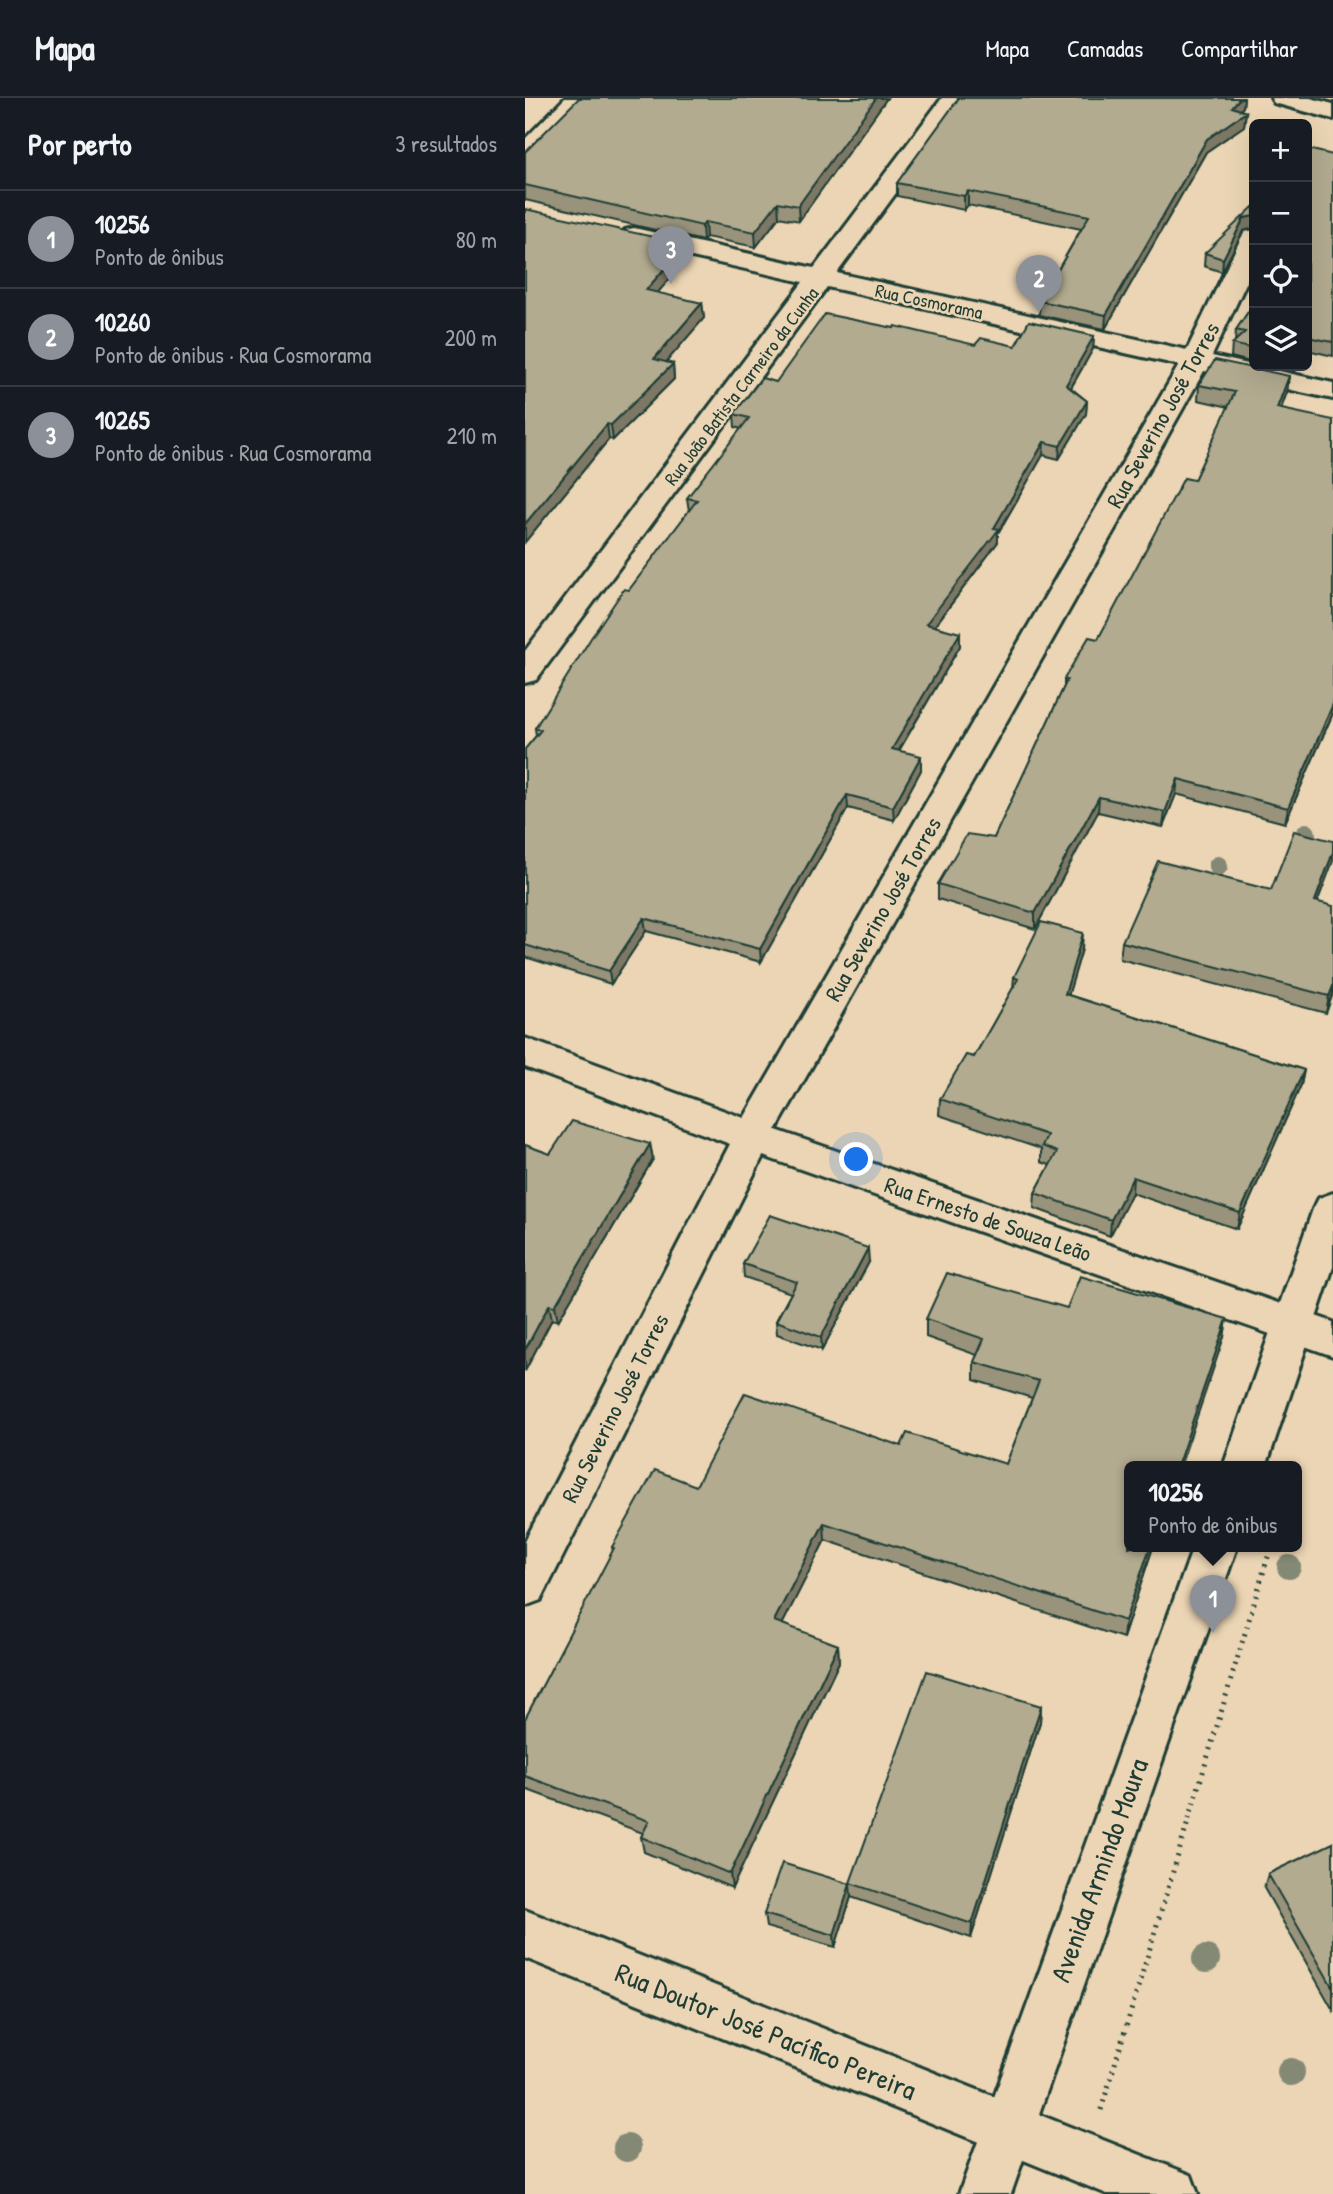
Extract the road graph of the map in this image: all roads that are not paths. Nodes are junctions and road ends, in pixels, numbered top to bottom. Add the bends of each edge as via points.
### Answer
1 (579, 98) edge
2 (954, 98) edge
3 (1283, 98) edge
4 (1319, 115) edge
5 (525, 153) edge
6 (606, 230) edge
7 (1251, 245) edge
8 (822, 278) junction
9 (1197, 359) junction
10 (1333, 391) edge
11 (525, 673) edge
12 (525, 1052) edge
13 (753, 1137) junction
14 (1333, 1209) edge
15 (1294, 1327) junction
16 (1333, 1339) edge
17 (1246, 1461) edge
18 (1213, 1552) edge
19 (525, 1586) edge
20 (525, 1934) edge
21 (1007, 2129) junction
22 (985, 2194) edge
23 (1171, 2194) edge

1 - 5 street
2 - 8 street, Rua João Batista Carneiro da Cunha
3 - 4 street
6 - 8 street, Rua Cosmorama
7 - 9 street, Rua Severino José Torres
8 - 9 street, Rua Cosmorama
8 - 11 street, Rua João Batista Carneiro da Cunha
9 - 10 street, Rua Cosmorama
9 - 13 street, Rua Severino José Torres
12 - 13 street, Rua Ernesto de Souza Leão
13 - 15 street, Rua Ernesto de Souza Leão
13 - 19 street, Rua Severino José Torres
14 - 15 street
15 - 16 street, Rua Ernesto de Souza Leão
15 - 17 street
18 - 21 street, Avenida Armindo Moura
20 - 21 street, Rua Doutor José Pacífico Pereira
21 - 22 street, Avenida Armindo Moura
21 - 23 street, Rua Doutor José Pacífico Pereira

